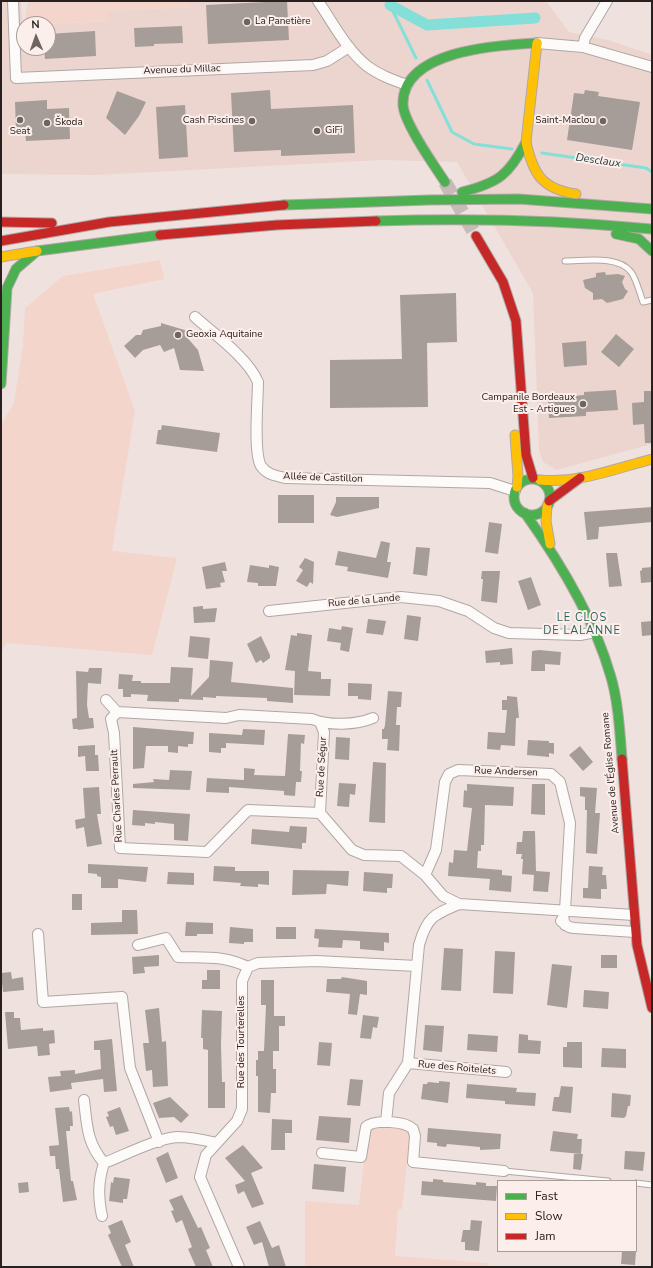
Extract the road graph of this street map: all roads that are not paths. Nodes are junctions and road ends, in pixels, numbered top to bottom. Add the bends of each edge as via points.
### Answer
1 (13, 1) edge
2 (318, 1) edge
3 (608, 1) edge
4 (537, 43) junction
5 (349, 47) junction
6 (583, 47) junction
7 (652, 67) edge
8 (407, 85) junction
9 (526, 142) junction
10 (444, 182) tunnel mouth
11 (429, 200) junction
12 (652, 201) edge
13 (652, 209) edge
14 (460, 219) junction
15 (1, 222) edge
16 (109, 222) junction
17 (652, 229) edge
18 (476, 236) tunnel mouth
19 (1, 241) edge
20 (37, 251) junction
21 (652, 251) edge
22 (1, 257) edge
23 (565, 261) dead end
24 (652, 300) edge
25 (194, 316) dead end
26 (520, 363) junction
27 (2, 366) edge
28 (1, 384) edge
29 (652, 459) edge
30 (582, 477) junction
31 (536, 479) junction
32 (516, 489) junction
33 (548, 504) junction
34 (525, 513) junction
35 (550, 548) junction
36 (269, 610) dead end
37 (594, 632) junction
38 (106, 700) dead end
39 (117, 712) junction
40 (373, 718) dead end
41 (320, 722) junction
42 (320, 813) junction
43 (425, 875) junction
44 (459, 904) junction
45 (549, 910) junction
46 (565, 911) junction
47 (634, 915) junction
48 (565, 924) junction
49 (635, 932) junction
50 (38, 934) dead end
51 (138, 945) dead end
52 (417, 966) junction
53 (248, 967) junction
54 (652, 1008) edge
55 (408, 1063) junction
56 (506, 1072) dead end
57 (84, 1100) dead end
58 (386, 1122) junction
59 (159, 1142) junction
60 (217, 1143) junction
61 (322, 1153) dead end
62 (104, 1163) junction
63 (504, 1171) joint
64 (598, 1180) edge
65 (637, 1183) edge
66 (652, 1185) edge
67 (102, 1216) dead end
68 (239, 1267) edge

1 - 5 street, Avenue du Millac via 16,78 313,65 328,61
2 - 5 street
3 - 6 street via 585,38
4 - 6 street
4 - 8 main road via 500,45 452,55 421,69
4 - 9 main road
5 - 8 street via 377,72
6 - 7 street
8 - 10 main road via 403,104 405,112
9 - 11 main road via 510,171 499,180 487,186
9 - 12 main road via 529,156 540,178 548,187 558,192
11 - 13 main road via 520,199
11 - 16 main road via 268,206
14 - 17 main road via 569,221
14 - 20 main road via 306,223 190,231
14 - 21 main road via 489,227 623,234 639,239
15 - 16 main road
16 - 19 main road
18 - 26 main road via 509,296 516,321
20 - 22 main road
20 - 27 main road via 14,267 6,283 3,296
23 - 24 lane via 608,261 624,265 632,273 643,302
25 - 32 street, Allée de Castillon via 255,374 258,382 258,454 261,466 267,472 286,478 490,483
26 - 31 main road via 526,455
26 - 32 main road via 515,403
27 - 28 main road
29 - 30 main road
30 - 31 main road via 548,481
30 - 33 main road
31 - 32 main road via 522,482
31 - 33 main road via 548,488
32 - 34 main road via 515,503
33 - 34 main road via 540,513
33 - 35 main road, Avenue de l'Église Romane via 546,521
34 - 35 main road, Avenue de l'Église Romane
35 - 37 main road, Avenue de l'Église Romane
36 - 37 street, Rue de la Lande via 401,597 438,601 468,611 494,628 510,633 580,635
37 - 47 main road, Avenue de l'Église Romane via 609,668 614,692
38 - 39 street
39 - 41 street via 226,718 239,715 312,719
39 - 42 street, Rue Charles Perrault via 111,719 114,733 120,848 206,852 248,810
40 - 41 street via 362,723
41 - 42 street, Rue de Ségur via 324,732
42 - 43 street via 352,850 364,854 401,856
43 - 44 street via 443,896
43 - 46 street, Rue Andersen via 436,850 448,774 458,770 551,774 560,782 570,823
44 - 45 street
44 - 52 street via 436,914 424,928
45 - 46 street
45 - 48 street
46 - 47 street
46 - 48 street
47 - 49 main road, Avenue de l'Église Romane
48 - 49 street via 574,928
49 - 54 main road, Avenue de l'Église Romane
50 - 59 street via 43,1002 122,996 130,1068
51 - 53 street via 166,938 178,957 215,956
52 - 53 street via 316,961 258,963
52 - 55 street
53 - 60 street, Rue des Tourterelles via 242,981 242,1109 237,1121
55 - 56 street, Rue des Roitelets
55 - 58 street via 389,1093
57 - 62 street via 88,1134 94,1152
58 - 61 street via 373,1122 366,1126 361,1157
58 - 63 street via 404,1124 413,1129 413,1162
59 - 60 street via 176,1137
59 - 62 street
60 - 68 street, Rue des Tourterelles via 206,1155 200,1177
62 - 67 street via 99,1178 98,1197
63 - 64 lane
65 - 66 lane

